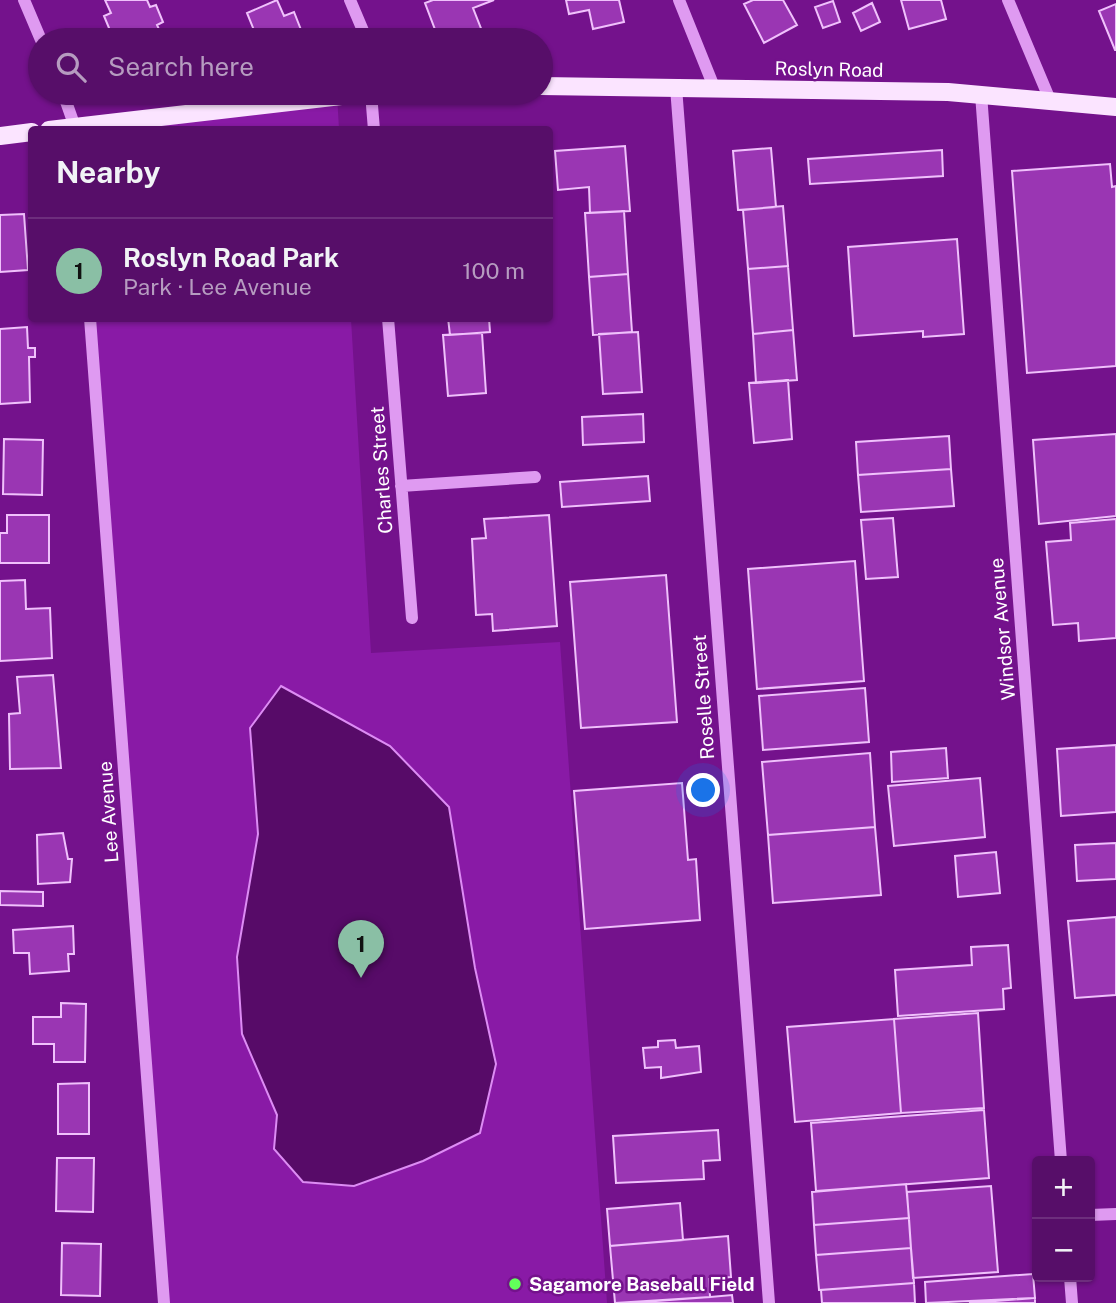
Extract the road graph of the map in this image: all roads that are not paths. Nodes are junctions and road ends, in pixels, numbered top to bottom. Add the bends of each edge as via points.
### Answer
1 (24, 0) edge
2 (350, 0) edge
3 (679, 0) edge
4 (1008, 0) edge
5 (36, 28) edge
6 (362, 28) edge
7 (553, 86) edge
8 (677, 87) junction
9 (714, 88) junction
10 (981, 94) junction
11 (1050, 100) junction
12 (67, 105) edge
13 (269, 105) edge
14 (371, 105) edge
15 (1116, 107) edge
16 (75, 126) edge
17 (93, 126) edge
18 (373, 126) edge
19 (28, 132) edge
20 (0, 136) edge
21 (90, 322) edge
22 (388, 322) edge
23 (535, 477) dead end
24 (401, 486) junction
25 (412, 618) dead end
26 (1061, 1156) edge
27 (1116, 1214) edge
28 (1095, 1215) edge
29 (1070, 1282) edge
30 (163, 1303) edge
31 (769, 1303) edge
32 (1072, 1303) edge

1 - 5 street
2 - 6 street
3 - 9 street
4 - 11 street
7 - 8 main road, Roslyn Road
8 - 9 main road, Roslyn Road
8 - 31 street, Roselle Street
9 - 10 main road, Roslyn Road
10 - 11 main road, Roslyn Road
10 - 26 street, Windsor Avenue
11 - 15 main road, Roslyn Road
12 - 16 street
13 - 17 main road
14 - 18 street
19 - 20 main road
21 - 30 street, Lee Avenue
22 - 24 street, Charles Street
23 - 24 street
24 - 25 street, Charles Street
27 - 28 street
29 - 32 street

